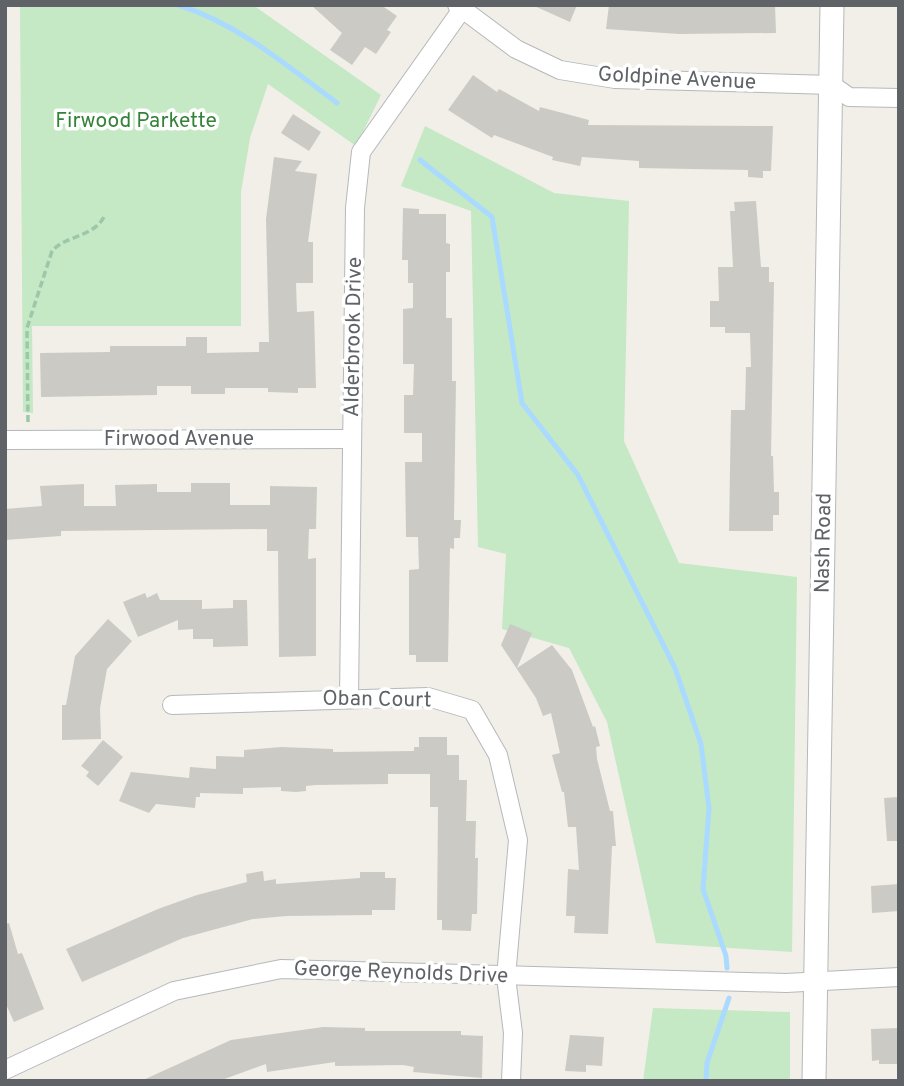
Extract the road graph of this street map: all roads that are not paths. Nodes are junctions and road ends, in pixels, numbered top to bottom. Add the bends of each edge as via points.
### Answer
1 (832, 5) edge
2 (461, 7) edge
3 (832, 85) junction
4 (899, 98) edge
5 (352, 439) junction
6 (5, 440) edge
7 (349, 698) junction
8 (172, 705) dead end
9 (506, 977) junction
10 (899, 977) edge
11 (816, 982) junction
12 (5, 1070) edge
13 (511, 1081) edge
14 (814, 1081) edge

1 - 3 street, Nash Road
2 - 3 street, Goldpine Avenue via 516,49 560,70 615,79
2 - 5 street, Alderbrook Drive via 361,152 355,208
3 - 4 street, Goldpine Avenue via 849,97
3 - 11 street, Nash Road
5 - 6 street, Firwood Avenue
5 - 7 street, Alderbrook Drive
7 - 8 street, Oban Court
7 - 9 street, Oban Court via 428,697 472,710 498,755 518,840
9 - 11 street, George Reynolds Drive
9 - 12 street, George Reynolds Drive via 281,969 174,991
9 - 13 street, Oban Court via 513,1033
10 - 11 street, George Reynolds Drive
11 - 14 street, Nash Road

